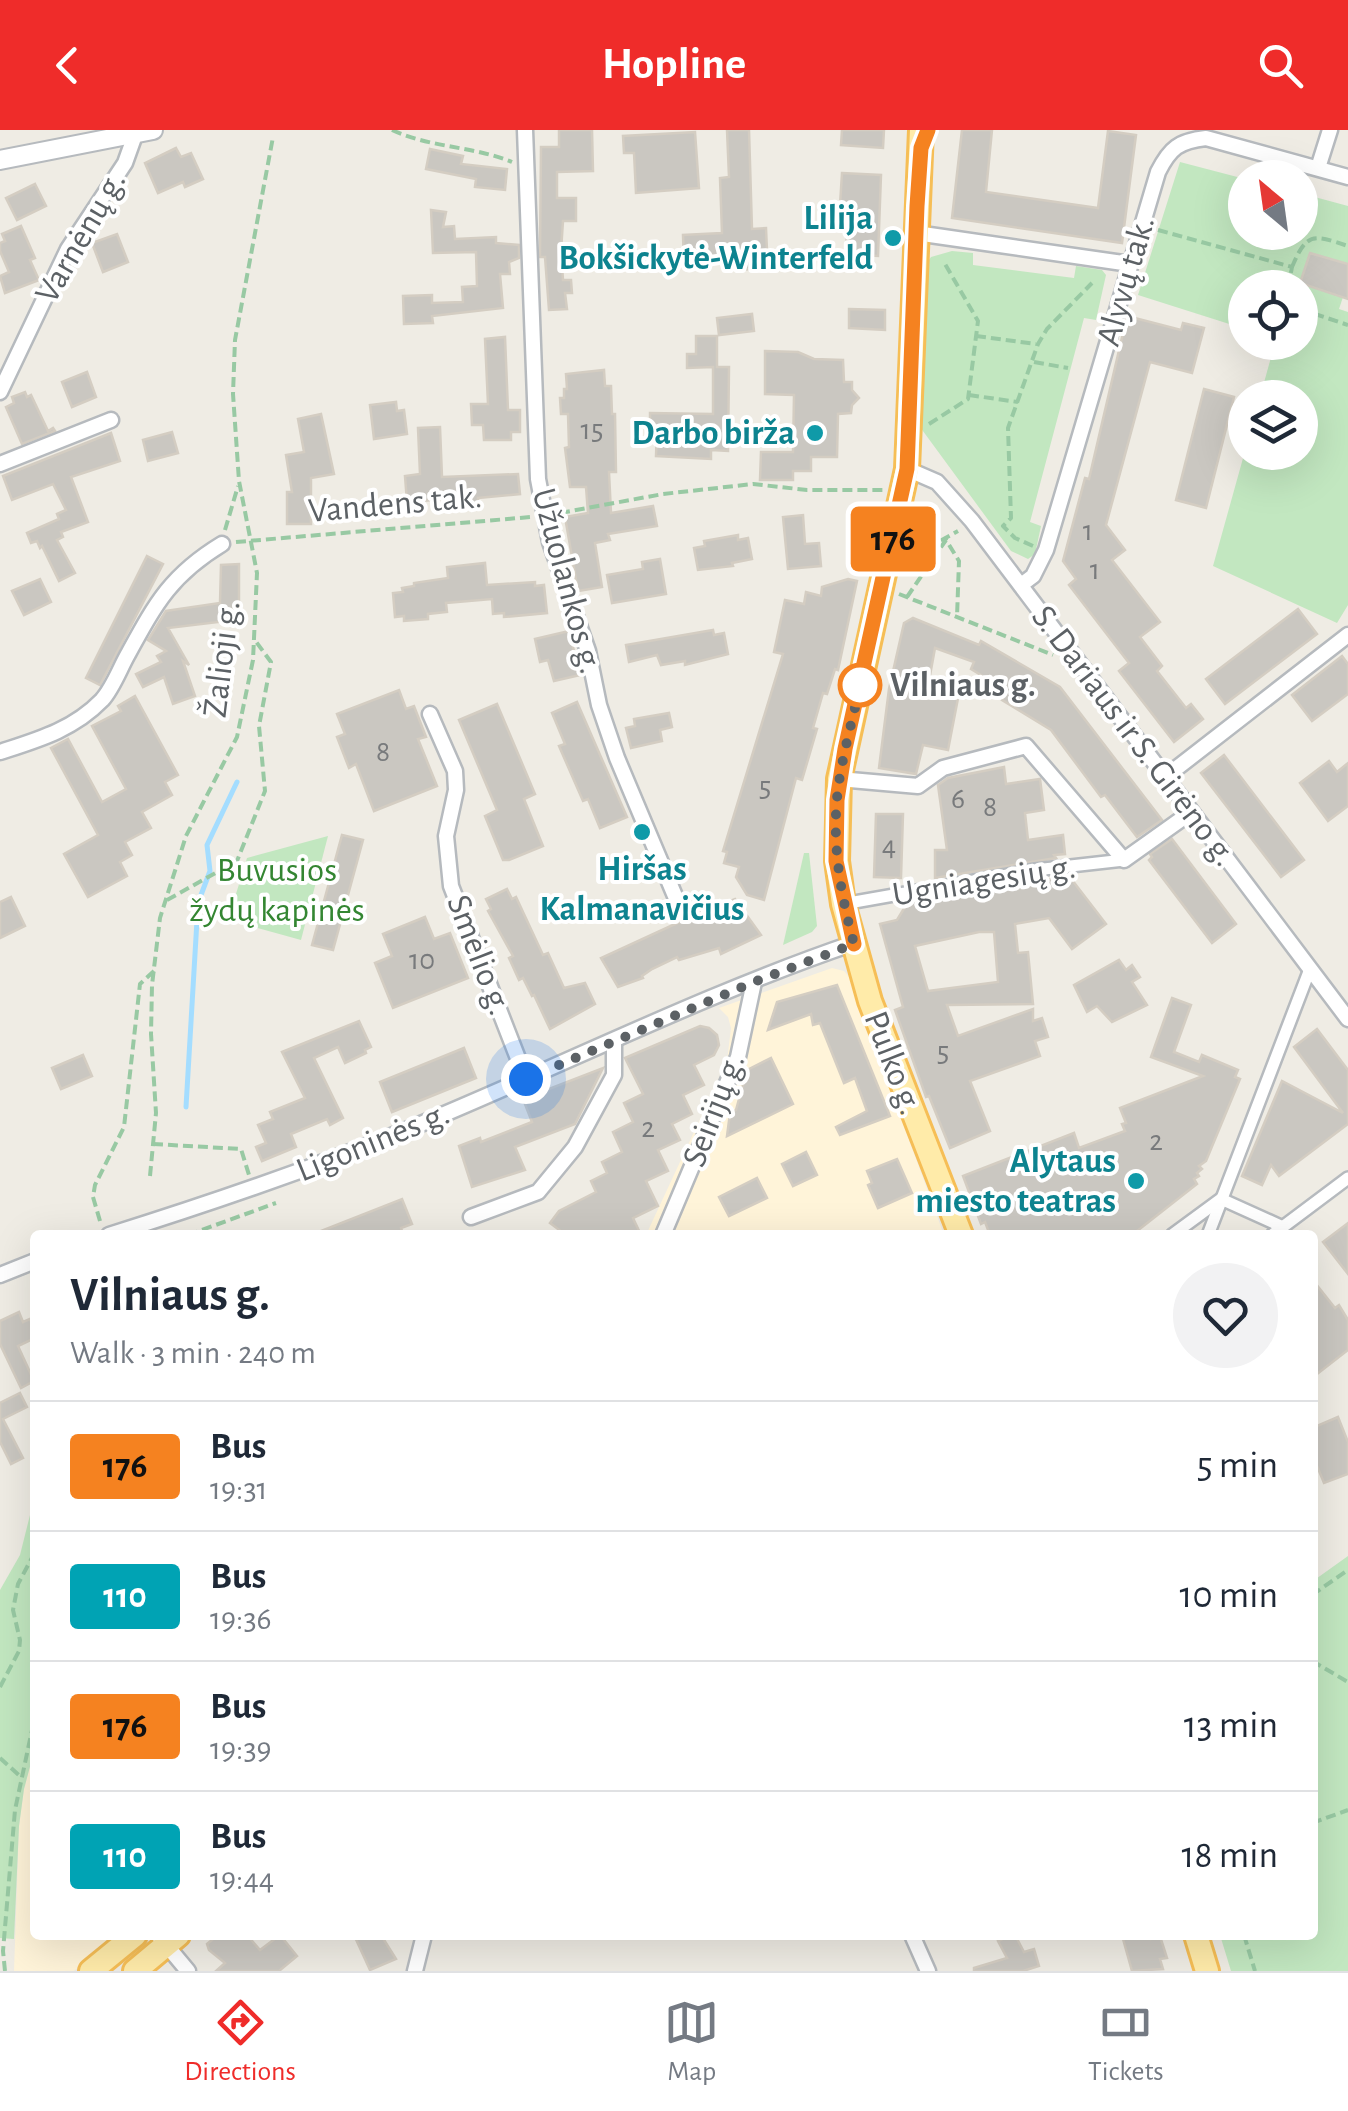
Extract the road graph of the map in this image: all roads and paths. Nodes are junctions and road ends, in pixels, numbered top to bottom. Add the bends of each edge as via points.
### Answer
1 (392, 130) edge
2 (525, 130) edge
3 (1330, 130) edge
4 (144, 132) edge
5 (923, 136) edge
6 (273, 137) dead end
7 (0, 160) edge
8 (1288, 160) edge
9 (526, 167) junction
10 (1318, 168) joint
11 (1348, 176) edge
12 (1159, 230) dead end
13 (916, 233) junction
14 (1348, 246) edge
15 (946, 264) dead end
16 (1130, 264) junction
17 (1292, 267) junction
18 (1291, 270) edge
19 (1092, 282) dead end
20 (1318, 315) edge
21 (1348, 325) edge
22 (976, 336) junction
23 (1038, 344) junction
24 (1033, 362) junction
25 (1068, 368) dead end
26 (0, 392) edge
27 (969, 395) junction
28 (1018, 402) junction
29 (111, 420) dead end
30 (926, 426) dead end
31 (0, 464) edge
32 (905, 480) junction
33 (239, 481) junction
34 (544, 516) junction
35 (972, 521) junction
36 (251, 540) junction
37 (892, 540) junction
38 (946, 540) junction
39 (222, 544) joint
40 (1024, 544) dead end
41 (1020, 585) junction
42 (882, 588) junction
43 (906, 597) junction
44 (957, 617) junction
45 (1348, 635) edge
46 (254, 639) junction
47 (1081, 666) junction
48 (430, 714) dead end
49 (0, 752) edge
50 (1164, 778) junction
51 (839, 779) junction
52 (1190, 813) junction
53 (1124, 860) junction
54 (675, 896) dead end
55 (166, 901) junction
56 (843, 904) junction
57 (854, 944) junction
58 (1310, 969) junction
59 (154, 970) junction
60 (754, 982) junction
61 (1348, 1019) edge
62 (614, 1042) junction
63 (526, 1079) junction
64 (153, 1144) junction
65 (150, 1176) dead end
66 (250, 1177) dead end
67 (1348, 1178) edge
68 (1222, 1199) junction
69 (276, 1203) dead end
70 (472, 1217) dead end
71 (105, 1230) edge
72 (123, 1230) edge
73 (202, 1230) edge
74 (665, 1230) edge
75 (960, 1230) edge
76 (1179, 1230) edge
77 (1210, 1230) edge
78 (1275, 1230) edge
79 (1278, 1230) edge
80 (30, 1263) edge
81 (0, 1275) edge
82 (30, 1561) edge
83 (1348, 1570) edge
84 (1318, 1591) edge
85 (1318, 1665) edge
86 (1348, 1682) edge
87 (0, 1687) edge
88 (30, 1740) edge
89 (0, 1758) edge
90 (22, 1778) junction
91 (1348, 1810) edge
92 (1318, 1821) edge
93 (3, 1928) edge
94 (129, 1940) edge
95 (166, 1940) edge
96 (169, 1940) edge
97 (423, 1940) edge
98 (914, 1940) edge
99 (1198, 1940) edge
100 (1246, 1940) edge
101 (4, 1971) edge
102 (91, 1971) edge
103 (135, 1971) edge
104 (188, 1971) edge
105 (414, 1971) edge
106 (928, 1971) edge
107 (1207, 1971) edge
108 (1255, 1971) edge

1 - 9 path
2 - 9 street, Užuolankos g.
3 - 10 street
4 - 7 street
4 - 26 street, Varnėnų g. via 68,249
5 - 13 main road
6 - 33 path, Žalioji g. via 235,340
8 - 16 street, Alyvų tak. via 1206,138 1183,140 1158,172
9 - 34 street, Užuolankos g.
10 - 11 street, Alyvų tak.
12 - 17 path
13 - 16 street
13 - 32 main road
14 - 17 path via 1308,239
15 - 22 path via 978,322
16 - 41 street, Alyvų tak. via 1041,566
17 - 18 path
19 - 23 path
20 - 21 path
22 - 23 path
22 - 27 path
23 - 24 path
24 - 25 path
24 - 28 path
27 - 28 path
27 - 30 path
28 - 40 path via 1008,428 1012,518 1003,526
29 - 31 street
32 - 34 path, Vandens tak. via 807,490 753,484
32 - 35 street, S. Dariaus ir S. Girėno g. via 937,482
32 - 37 main road
33 - 36 path, Žalioji g.
33 - 39 path
34 - 36 path, Vandens tak.
34 - 54 street, Užuolankos g. via 617,758
35 - 38 path
35 - 41 street, S. Dariaus ir S. Girėno g.
36 - 46 path, Žalioji g.
37 - 38 path via 914,546
37 - 42 main road
38 - 43 path
38 - 44 path via 959,561
39 - 49 street via 159,596 104,698 72,724
41 - 47 street, S. Dariaus ir S. Girėno g.
42 - 43 path
42 - 51 main road
43 - 44 path
44 - 47 path
45 - 50 street
46 - 55 path, Žalioji g. via 237,736 186,836
46 - 55 path via 271,662 260,726 265,791 236,861
47 - 50 street, S. Dariaus ir S. Girėno g.
48 - 63 street, Smėlio g. via 455,772 446,836 450,886
50 - 52 street, S. Dariaus ir S. Girėno g.
51 - 53 street, Ugniagesių g. via 918,786 943,768 1026,746
51 - 56 main road via 836,861
52 - 53 street, Ugniagesių g.
52 - 58 street, S. Dariaus ir S. Girėno g.
53 - 56 street, Ugniagesių g.
55 - 59 path, Žalioji g.
56 - 57 main road
57 - 60 street, Ligoninės g.
57 - 75 main road, Pulko g. via 885,1046
58 - 61 street, S. Dariaus ir S. Girėno g.
58 - 68 street
59 - 64 path, Žalioji g.
59 - 71 path via 140,984 124,1127 92,1197
60 - 62 street, Ligoninės g.
60 - 74 street, Seirijų g. via 738,1058
62 - 63 street, Ligoninės g.
62 - 70 street via 614,1075 575,1147 538,1192
63 - 72 street, Ligoninės g. via 269,1184
64 - 65 path, Žalioji g.
64 - 66 path via 241,1149
67 - 79 street
68 - 76 street
68 - 77 street
68 - 78 street
69 - 73 path
80 - 81 street
82 - 87 path via 12,1610 18,1652
83 - 84 path
85 - 86 path
88 - 90 path
89 - 90 path
90 - 93 path
91 - 92 path
93 - 101 path
94 - 102 main road
95 - 103 main road
96 - 104 street
97 - 105 street
98 - 106 street
99 - 107 main road
100 - 108 path

